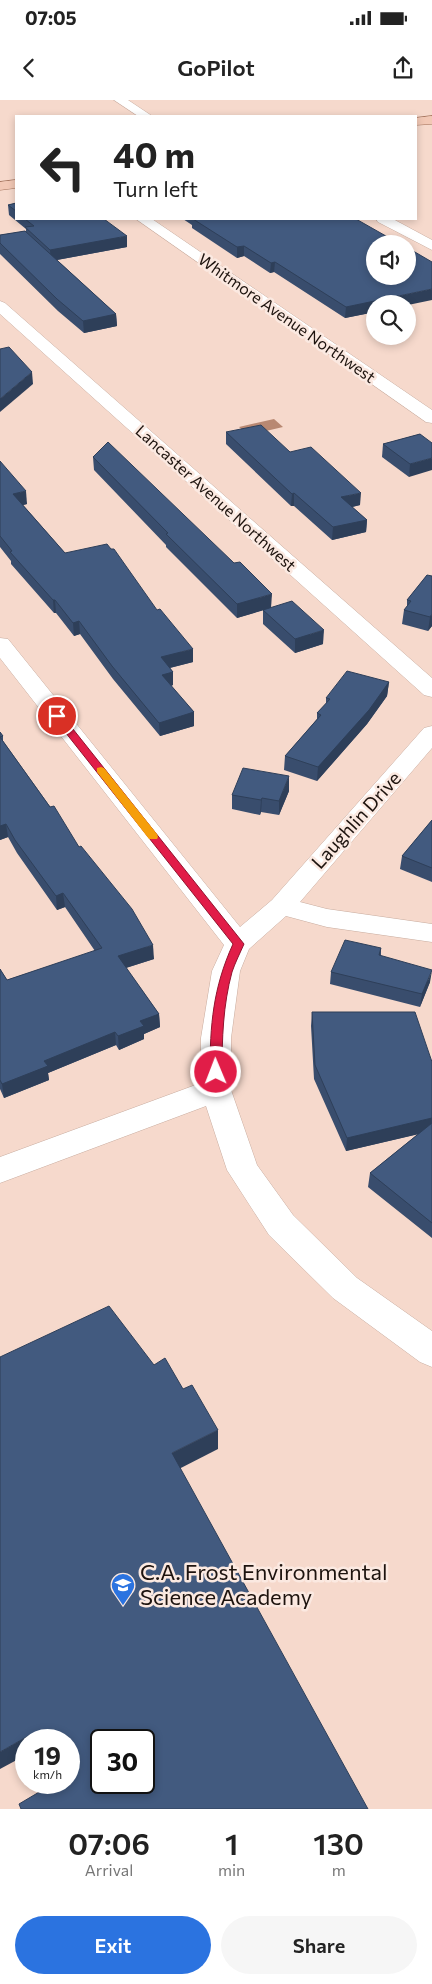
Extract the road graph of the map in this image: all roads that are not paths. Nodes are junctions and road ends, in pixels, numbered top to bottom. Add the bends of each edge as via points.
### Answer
1 (120, 100) edge
2 (144, 115) edge
3 (15, 184) edge
4 (0, 186) edge
5 (144, 220) edge
6 (385, 220) edge
7 (432, 246) edge
8 (0, 306) edge
9 (432, 418) edge
10 (0, 644) edge
11 (432, 690) edge
12 (432, 733) edge
13 (281, 906) junction
14 (432, 933) edge
15 (238, 944) junction
16 (216, 1090) junction
17 (0, 1170) edge
18 (432, 1352) edge

1 - 2 street
3 - 4 main road
5 - 9 street, Whitmore Avenue Northwest
6 - 7 street
8 - 11 street, Lancaster Avenue Northwest
10 - 15 street
12 - 13 street, Laughlin Drive
13 - 14 street via 327,918
13 - 15 street, Laughlin Drive
15 - 16 street via 226,971 218,1014
16 - 17 street
16 - 18 street via 243,1170 281,1225 345,1288

